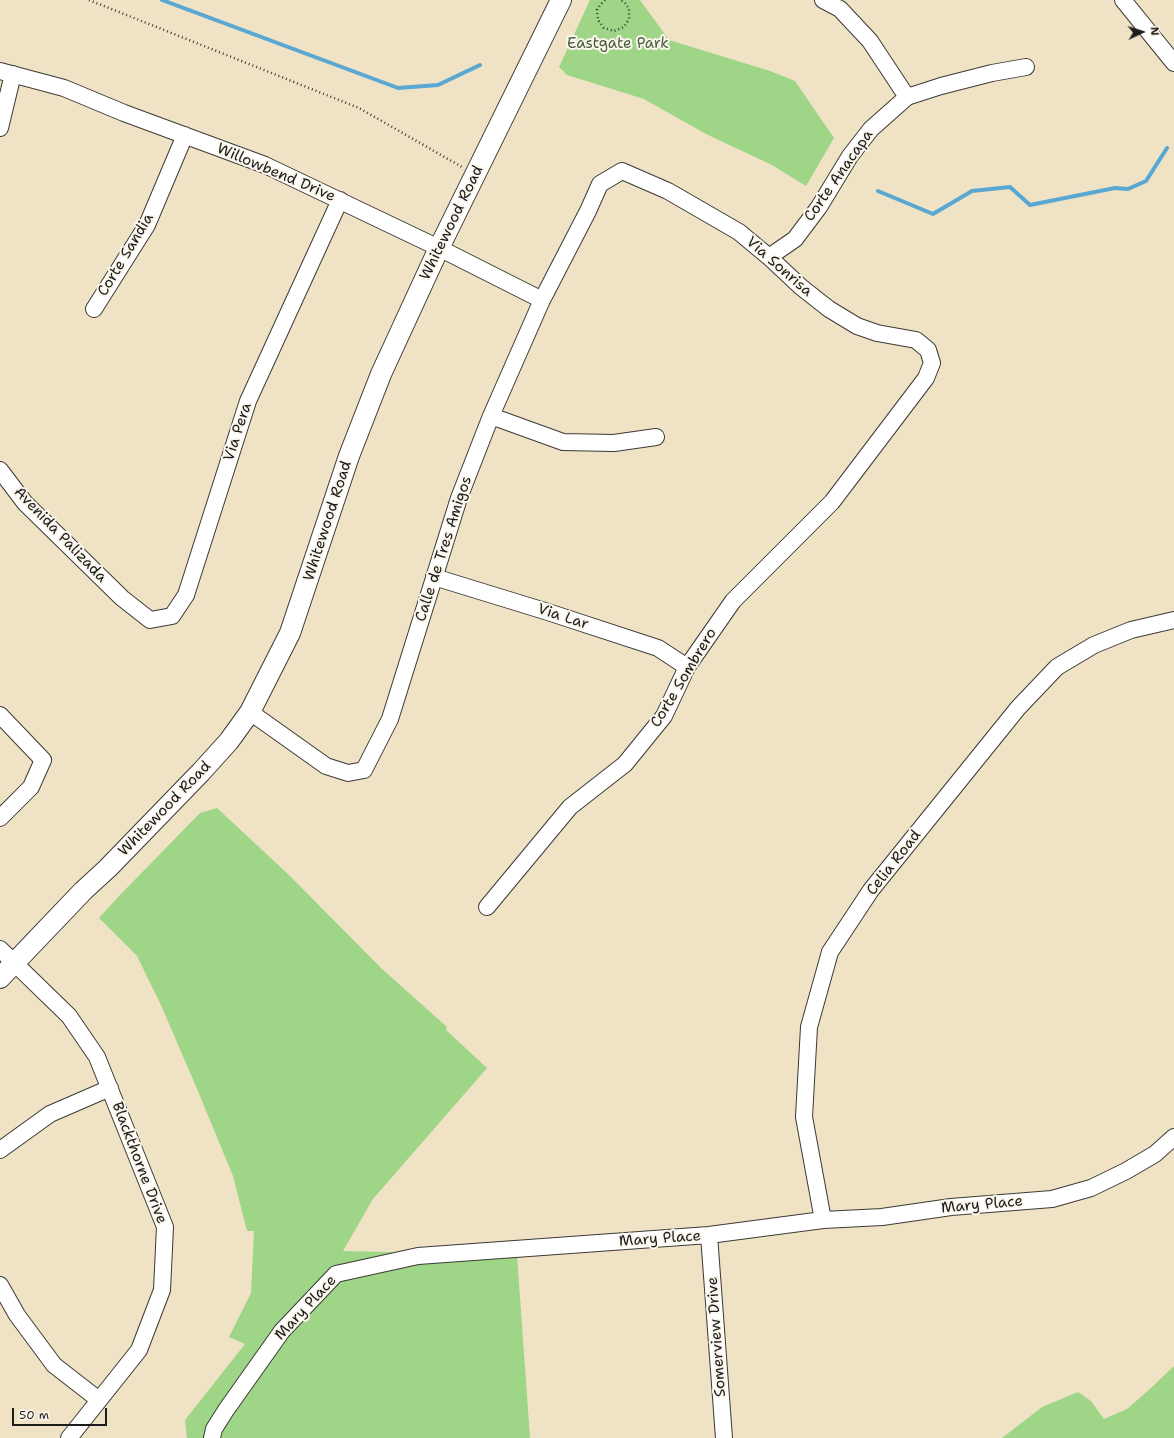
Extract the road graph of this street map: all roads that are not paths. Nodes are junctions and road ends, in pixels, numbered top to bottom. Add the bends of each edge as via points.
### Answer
1 (561, 0) edge
2 (822, 0) edge
3 (1123, 0) edge
4 (844, 4) edge
5 (1174, 62) edge
6 (1026, 67) dead end
7 (6, 73) edge
8 (907, 97) junction
9 (0, 128) edge
10 (185, 135) junction
11 (340, 200) junction
12 (588, 211) joint
13 (439, 248) junction
14 (769, 257) junction
15 (542, 300) junction
16 (94, 309) dead end
17 (905, 406) joint
18 (491, 416) junction
19 (656, 437) dead end
20 (0, 470) edge
21 (434, 577) junction
22 (122, 598) joint
23 (1174, 620) edge
24 (687, 667) junction
25 (250, 712) junction
26 (0, 715) edge
27 (0, 818) edge
28 (487, 907) dead end
29 (0, 949) edge
30 (14, 963) junction
31 (0, 978) edge
32 (110, 1088) junction
33 (1174, 1137) edge
34 (0, 1150) edge
35 (823, 1220) junction
36 (709, 1235) junction
37 (0, 1285) edge
38 (99, 1400) junction
39 (69, 1438) edge
40 (212, 1438) edge
41 (724, 1438) edge

1 - 13 main road, Whitewood Road
2 - 4 street
3 - 5 street
4 - 8 street
6 - 8 street, Corte Anacapa via 941,86
7 - 9 street
7 - 10 street, Willowbend Drive via 64,88
8 - 14 street, Corte Anacapa via 871,129 850,156 819,207 794,238
10 - 11 street, Willowbend Drive via 265,165
10 - 16 street, Corte Sandia via 147,225
11 - 13 street, Willowbend Drive
11 - 22 street, Via Pera via 248,401 186,595 172,616 150,620
12 - 14 street, Via Sonrisa via 600,184 622,171 668,191 716,218 739,232
12 - 15 street, Calle de Tres Amigos
13 - 15 street, Willowbend Drive
13 - 25 main road, Whitewood Road via 381,374 349,456 290,633
14 - 17 street, Via Sonrisa via 829,310 857,326 877,333 916,340 928,350 932,363 926,378
15 - 18 street, Calle de Tres Amigos
17 - 24 street, Corte Sombrero via 832,502 733,601
18 - 19 street via 563,442 614,444
18 - 21 street, Calle de Tres Amigos via 459,498
20 - 22 street, Avenida Palizada via 25,502
21 - 24 street, Via Lar via 658,648
21 - 25 street, Calle de Tres Amigos via 390,719 364,770 348,773 326,766
23 - 35 street, Celia Road via 1131,630 1094,645 1057,667 1018,708 871,890 830,952 809,1027 804,1117
24 - 28 street, Corte Sombrero via 664,716 625,764 570,807
25 - 30 main road, Whitewood Road via 229,741 201,772
26 - 27 street via 43,760 31,787
29 - 30 street, Blackthorne Drive
30 - 31 main road, Whitewood Road
30 - 32 street, Blackthorne Drive via 69,1016 97,1057
32 - 34 street via 50,1114
32 - 38 street, Blackthorne Drive via 166,1227 162,1290 140,1350
33 - 35 street, Mary Place via 1155,1154 1119,1174 1091,1188 1052,1199 951,1207 882,1217
35 - 36 street, Mary Place
36 - 40 street, Mary Place via 418,1256 336,1274 282,1331 226,1410 214,1429
36 - 41 street, Somerview Drive
37 - 38 street via 17,1315 54,1365
38 - 39 street, Blackthorne Drive

